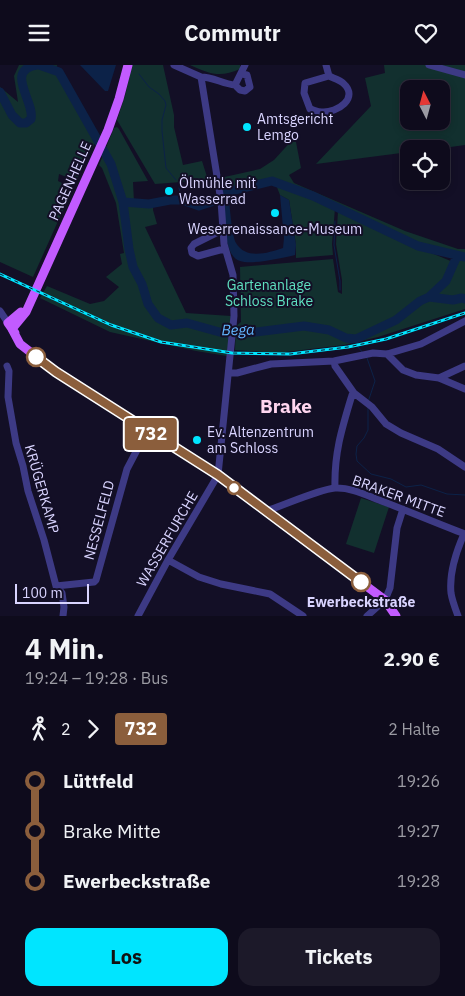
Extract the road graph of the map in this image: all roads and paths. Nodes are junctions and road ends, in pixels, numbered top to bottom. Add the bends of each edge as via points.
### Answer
1 (128, 65) edge
2 (174, 65) edge
3 (245, 65) edge
4 (326, 65) edge
5 (429, 65) edge
6 (242, 74) junction
7 (465, 75) edge
8 (329, 76) junction
9 (201, 77) junction
10 (235, 85) junction
11 (223, 229) junction
12 (225, 251) junction
13 (0, 311) edge
14 (465, 321) edge
15 (10, 326) junction
16 (387, 354) junction
17 (334, 361) junction
18 (465, 366) edge
19 (7, 367) dead end
20 (229, 373) junction
21 (439, 378) junction
22 (465, 389) edge
23 (354, 393) junction
24 (147, 431) junction
25 (465, 467) edge
26 (218, 475) junction
27 (335, 488) junction
28 (404, 509) junction
29 (266, 511) junction
30 (464, 534) edge
31 (168, 560) junction
32 (56, 586) junction
33 (385, 600) junction
34 (63, 616) edge
35 (139, 616) edge
36 (303, 616) edge
37 (367, 616) edge
38 (396, 616) edge
39 (458, 616) edge

1 - 15 main road, PAGENHELLE via 119,99 96,157 28,305
2 - 9 street
3 - 6 street
4 - 8 street
5 - 7 street
6 - 10 street
6 - 10 street via 247,75 250,87 245,91
8 - 8 street via 343,83 349,98 340,109 323,112 310,109 304,93 305,83
9 - 10 street
9 - 11 street
11 - 12 street
11 - 12 street via 194,244 192,250 198,256
12 - 20 street via 233,275 233,341
13 - 15 street
14 - 16 street via 421,344
15 - 24 main road via 20,344 56,372
16 - 17 street via 373,353
16 - 21 street via 403,371
17 - 20 street via 271,364
17 - 23 street
18 - 21 street
19 - 32 street, KRÜGERKAMP via 8,397 16,443
20 - 26 street
21 - 22 street
23 - 25 street via 386,424 438,449
23 - 27 street via 338,441
24 - 26 main road
24 - 32 street, NESSELFELD via 127,469 96,580
26 - 29 main road
26 - 31 street, WASSERFURCHE
27 - 28 street, BRAKER MITTE via 351,490
27 - 29 street, BRAKER MITTE
28 - 30 street, BRAKER MITTE
28 - 33 street via 397,528 390,588
29 - 33 main road
30 - 39 street via 456,553 451,581
31 - 35 street, WASSERFURCHE
31 - 36 street via 198,577 270,594
32 - 34 street, KRÜGERKAMP via 62,593
33 - 37 street
33 - 38 main road

